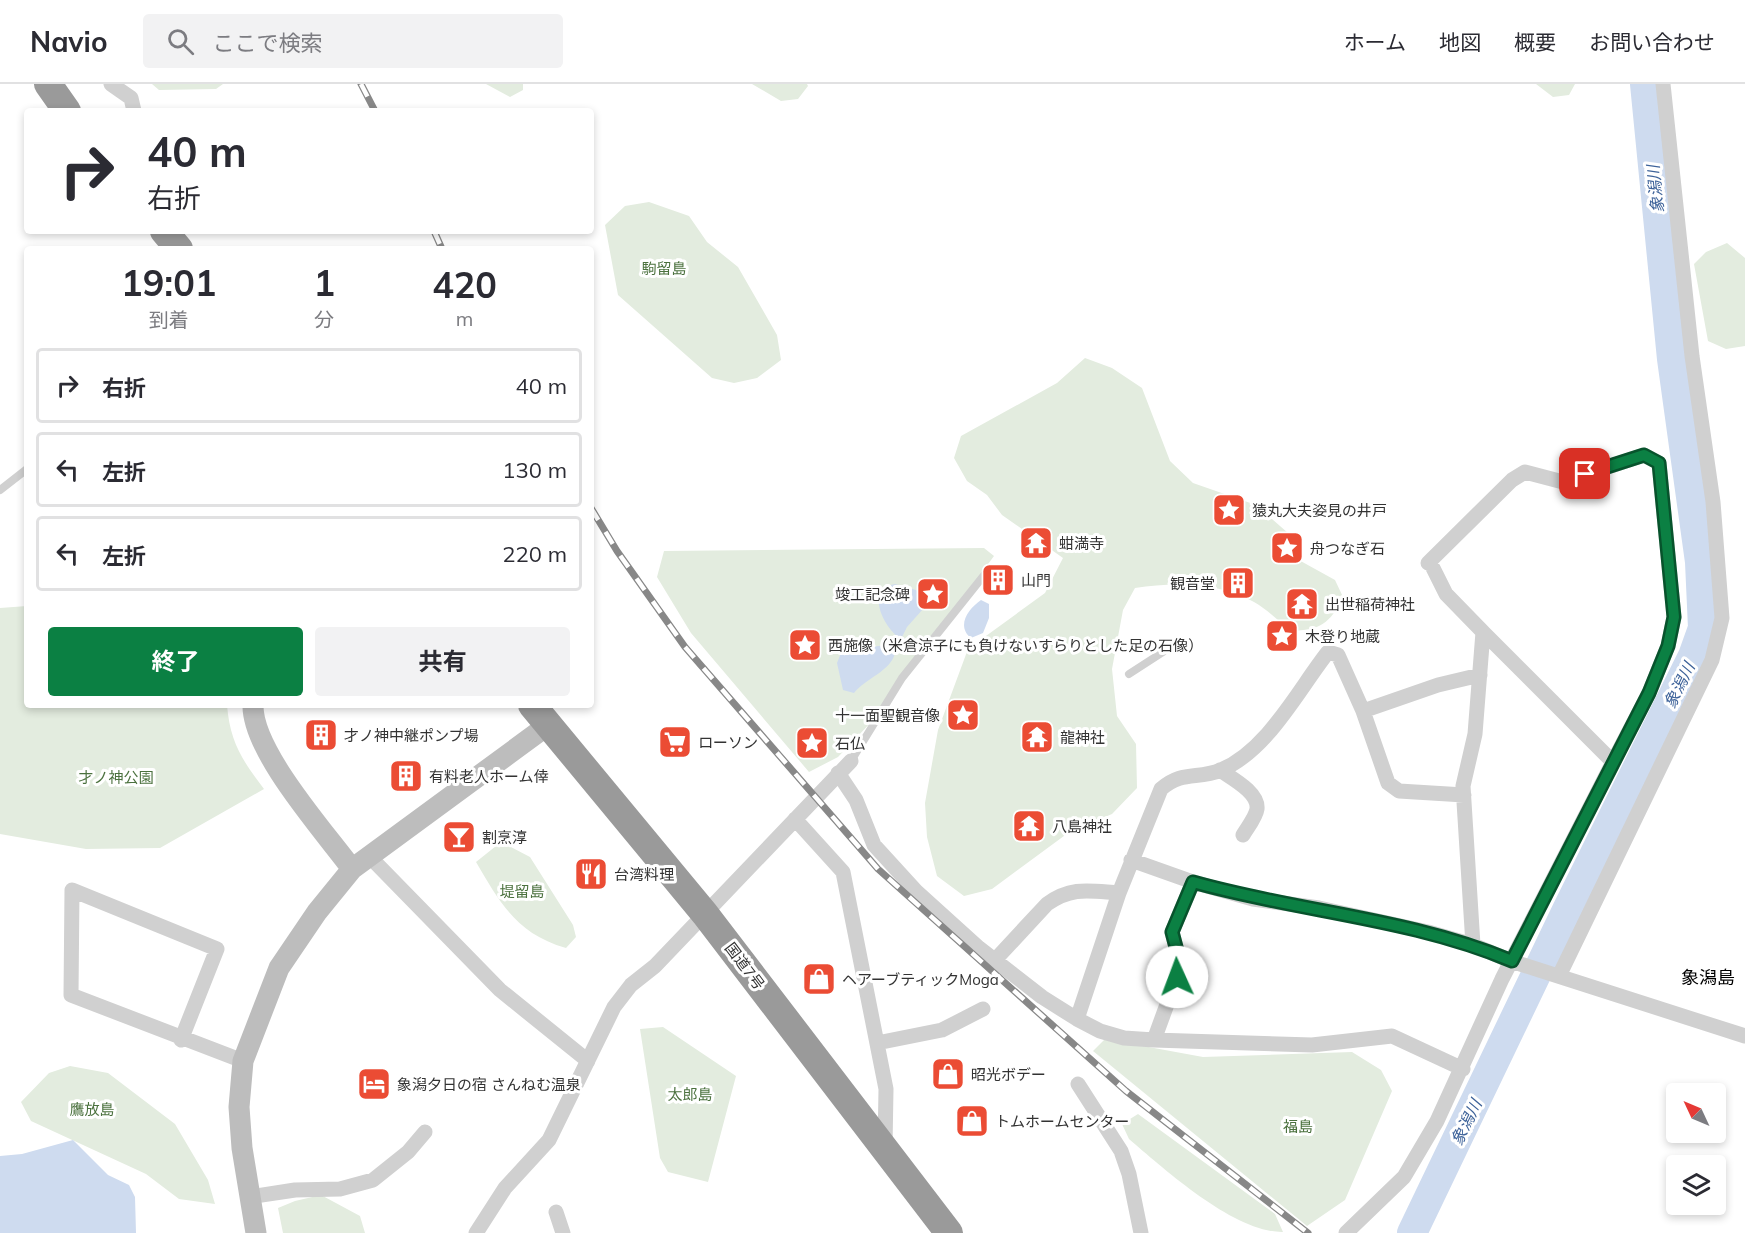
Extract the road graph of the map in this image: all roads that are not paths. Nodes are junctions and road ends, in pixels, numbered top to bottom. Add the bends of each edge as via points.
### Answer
1 (48, 84) edge
2 (111, 84) edge
3 (1663, 84) edge
4 (65, 108) edge
5 (133, 108) edge
6 (166, 234) edge
7 (176, 246) edge
8 (24, 471) edge
9 (0, 490) edge
10 (985, 574) dead end
11 (1482, 632) junction
12 (1163, 652) dead end
13 (1129, 674) dead end
14 (1480, 675) junction
15 (253, 708) edge
16 (1363, 711) junction
17 (540, 715) edge
18 (851, 761) joint
19 (1613, 762) junction
20 (1220, 770) junction
21 (838, 773) junction
22 (1464, 795) junction
23 (795, 819) junction
24 (1243, 835) dead end
25 (369, 856) junction
26 (1131, 860) junction
27 (352, 869) junction
28 (1193, 882) junction
29 (1119, 893) junction
30 (705, 914) junction
31 (1473, 945) junction
32 (995, 960) junction
33 (1512, 961) junction
34 (1559, 976) junction
35 (983, 1009) dead end
36 (1077, 1019) junction
37 (1745, 1036) edge
38 (181, 1040) junction
39 (1154, 1040) junction
40 (877, 1043) junction
41 (243, 1061) junction
42 (588, 1061) junction
43 (1463, 1069) junction
44 (1078, 1084) dead end
45 (425, 1132) dead end
46 (885, 1150) junction
47 (249, 1197) junction
48 (556, 1212) dead end
49 (939, 1228) edge
50 (256, 1233) edge
51 (477, 1233) edge
52 (563, 1233) edge
53 (1141, 1233) edge
54 (1346, 1233) edge

1 - 4 highway
2 - 5 street via 131,98
3 - 34 street via 1692,356 1713,502 1722,618 1712,660
6 - 7 highway
8 - 9 lane
10 - 18 lane via 902,678
11 - 14 street
11 - 19 street
11 - 19 street via 1446,594 1430,566 1512,480 1526,472 1563,482 1644,455 1659,463 1674,617 1668,646 1649,693
12 - 13 lane
14 - 16 street
14 - 22 street
15 - 27 street via 258,736 272,762
16 - 20 street via 1338,656 1328,652 1298,697 1249,752
16 - 22 street via 1388,783 1399,791
17 - 25 street
17 - 30 highway, 国道7号
18 - 21 street
19 - 33 street
20 - 24 street via 1250,792 1256,802 1257,809
20 - 26 street via 1174,778 1161,789
21 - 23 street
21 - 32 street via 856,800 874,845 916,891
22 - 31 street
23 - 30 street
23 - 40 street via 843,872
25 - 27 street
25 - 42 street via 500,990
26 - 28 street
26 - 29 street
27 - 41 street via 279,968
28 - 31 street via 1254,899 1319,908
28 - 39 street via 1172,932 1177,977
29 - 32 street via 1068,891 1057,896
29 - 36 street
30 - 42 street via 614,1007
30 - 46 highway, 国道7号
31 - 33 street
32 - 36 street
33 - 34 street
33 - 43 street
34 - 37 street
35 - 40 street via 942,1030
36 - 39 street via 1124,1038
38 - 38 street via 71,995 72,890 218,949
38 - 41 street
39 - 43 street via 1312,1045 1392,1036
40 - 46 street via 886,1089
41 - 47 street via 239,1107
42 - 51 street via 549,1140 505,1188
43 - 54 street via 1404,1177
44 - 53 street via 1121,1151
45 - 47 street via 408,1152 373,1180 340,1189
46 - 49 highway, 国道7号
47 - 50 street
48 - 52 street

